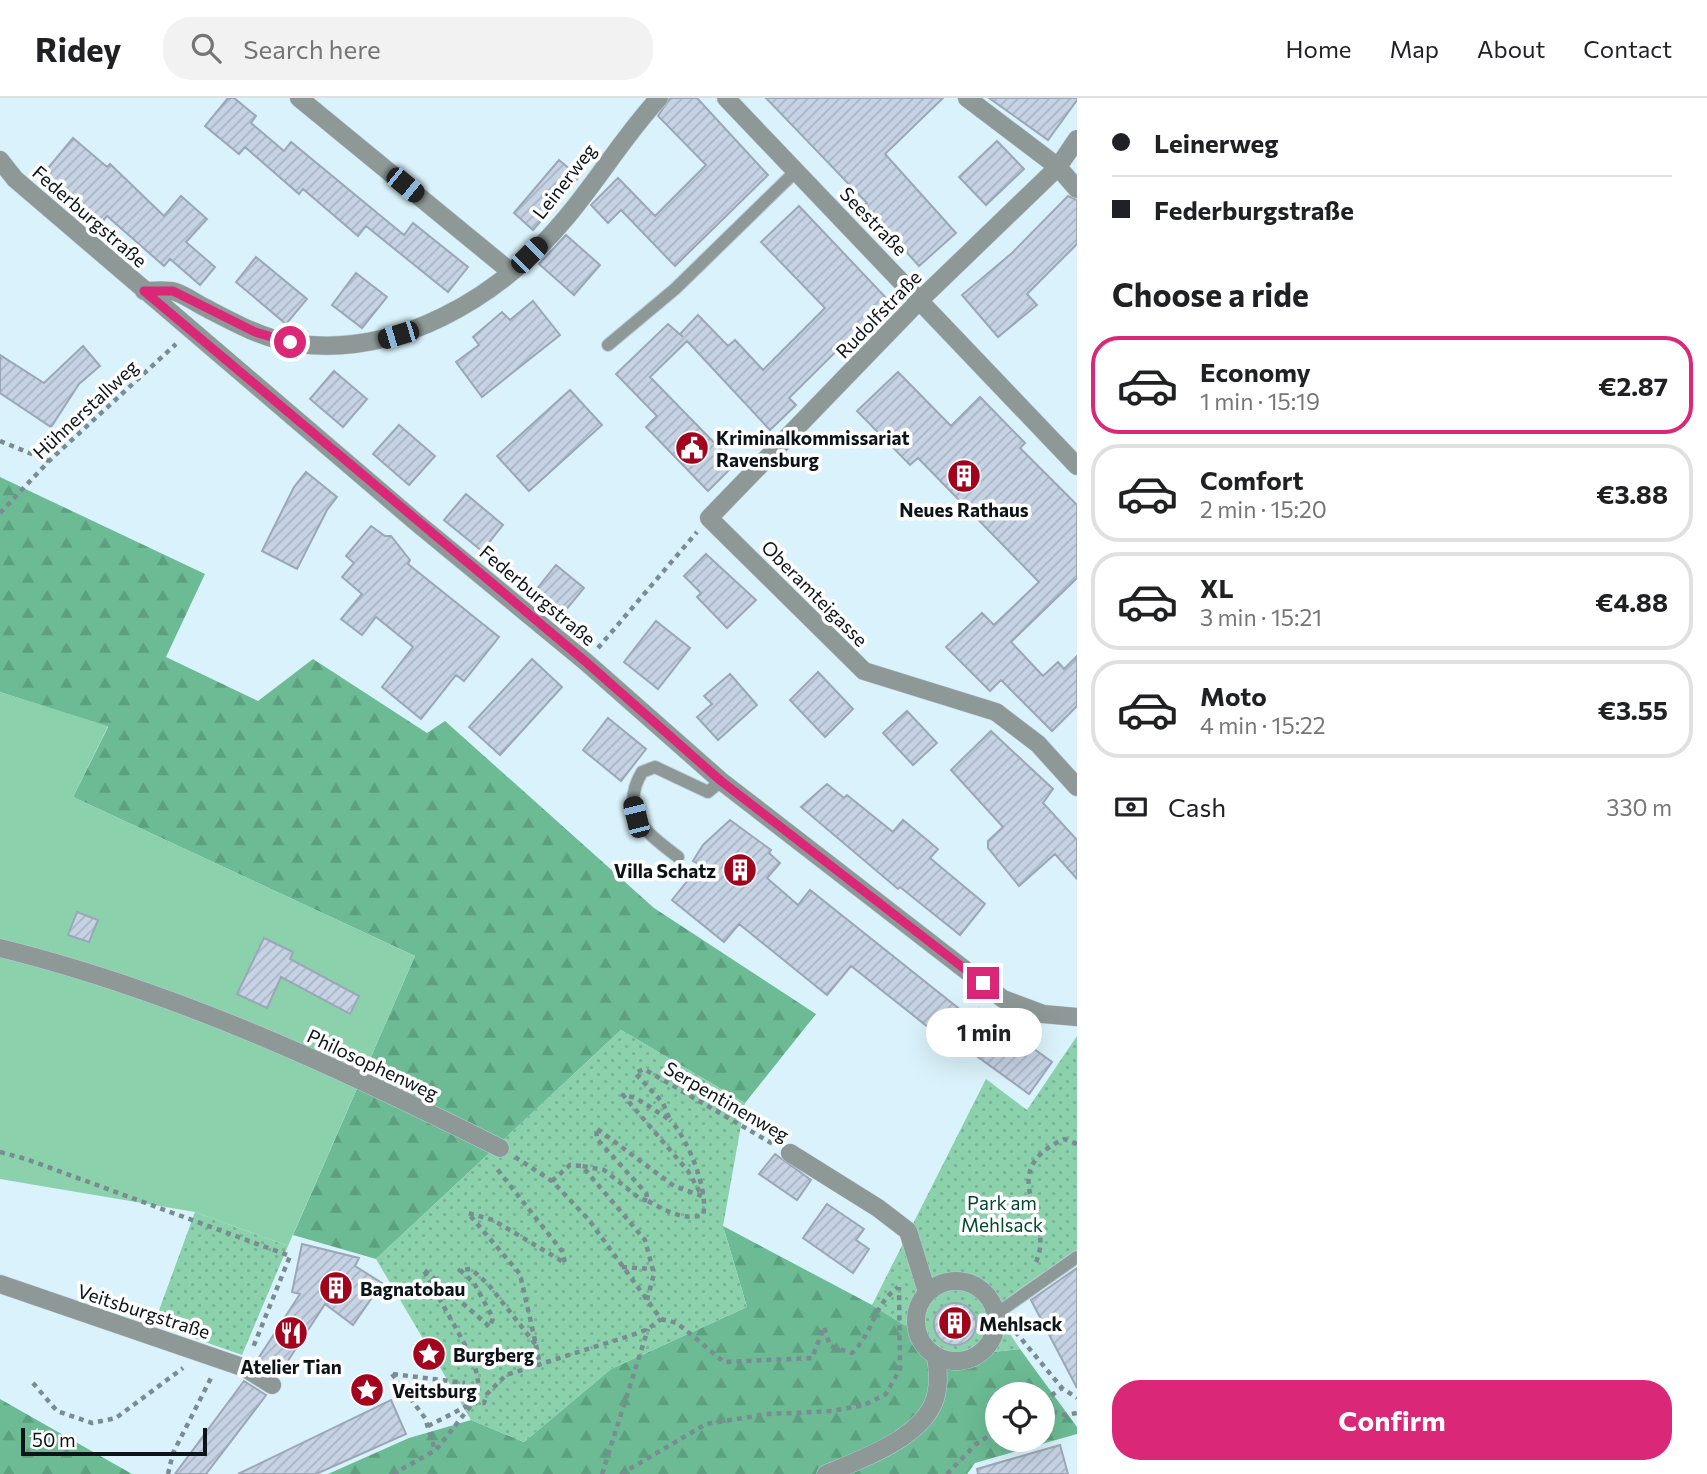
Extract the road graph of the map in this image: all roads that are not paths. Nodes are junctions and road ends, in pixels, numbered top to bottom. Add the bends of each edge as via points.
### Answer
1 (299, 98) edge
2 (659, 98) edge
3 (726, 98) edge
4 (967, 98) edge
5 (1077, 139) edge
6 (0, 160) edge
7 (1058, 167) junction
8 (796, 171) junction
9 (1077, 189) edge
10 (511, 272) junction
11 (144, 291) junction
12 (920, 300) junction
13 (608, 345) dead end
14 (1077, 466) edge
15 (709, 518) joint
16 (721, 781) junction
17 (1077, 787) edge
18 (678, 858) dead end
19 (0, 948) edge
20 (1077, 1017) edge
21 (500, 1148) road end
22 (790, 1153) road end
23 (1077, 1257) edge
24 (0, 1284) edge
25 (928, 1292) junction
26 (1000, 1316) junction
27 (936, 1356) junction
28 (272, 1385) dead end
29 (826, 1474) edge

1 - 10 street
2 - 10 street, Leinerweg via 565,220
3 - 8 street, Seestraße
4 - 7 street
5 - 7 street, Rudolfstraße
6 - 11 street, Federburgstraße via 15,179
7 - 9 street
7 - 12 street, Rudolfstraße
8 - 12 street, Seestraße
8 - 13 lane via 675,289
10 - 11 street, Leinerweg via 444,317 382,340 349,345 290,342 255,332 173,291
11 - 16 street, Federburgstraße
12 - 14 street, Seestraße
12 - 15 street, Rudolfstraße
15 - 17 street, Oberamteigasse via 864,671 996,712 1038,744
16 - 18 lane via 708,792 655,767 642,772 632,799 636,817 649,835
16 - 20 street, Federburgstraße via 1003,999 1043,1014
19 - 21 street, Philosophenweg via 117,983 267,1038
22 - 25 street via 908,1231
23 - 26 lane
24 - 28 street, Veitsburgstraße via 245,1367
25 - 26 street via 947,1281 969,1282 987,1294
25 - 27 street via 916,1313 916,1326 919,1338
26 - 27 street via 983,1351 960,1361
27 - 29 street via 939,1378 933,1405 909,1433

